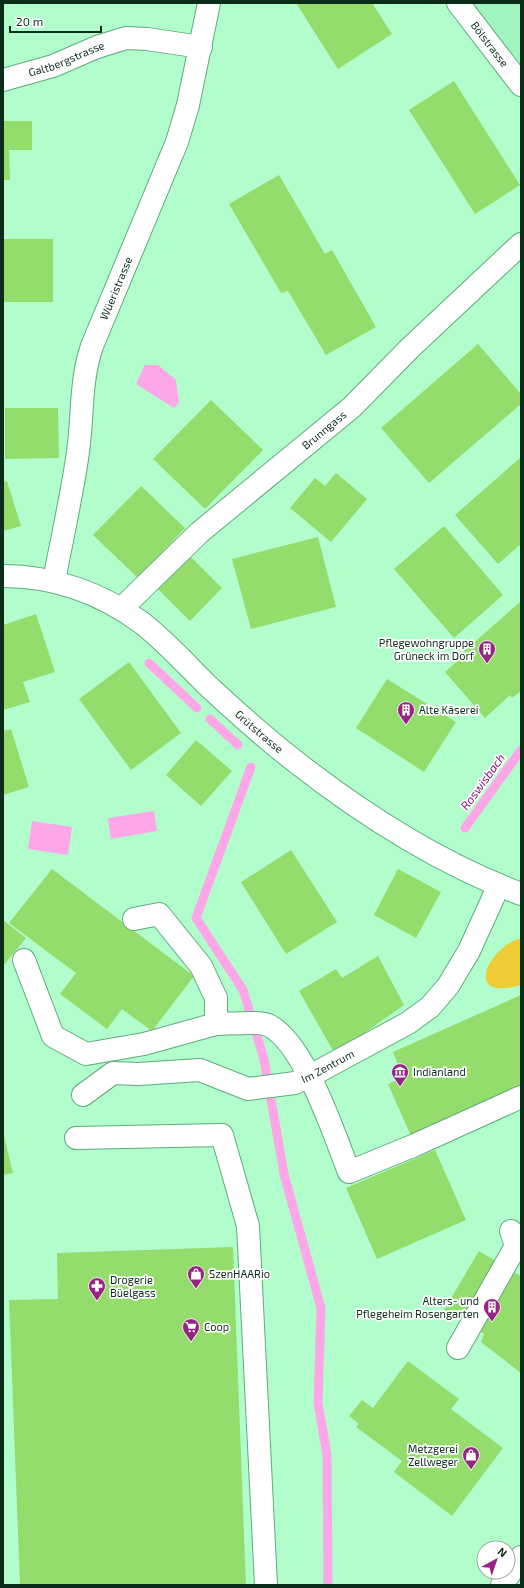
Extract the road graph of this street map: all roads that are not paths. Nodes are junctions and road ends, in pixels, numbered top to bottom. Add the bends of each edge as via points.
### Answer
1 (209, 3) edge
2 (458, 3) edge
3 (200, 47) junction
4 (3, 80) edge
5 (521, 85) edge
6 (521, 244) edge
7 (3, 576) edge
8 (54, 581) junction
9 (121, 609) junction
10 (499, 885) junction
11 (521, 894) edge
12 (134, 919) dead end
13 (24, 960) dead end
14 (226, 1024) junction
15 (302, 1079) junction
16 (83, 1095) dead end
17 (521, 1097) edge
18 (76, 1138) dead end
19 (511, 1231) dead end
20 (458, 1348) dead end
21 (521, 1557) edge
22 (266, 1585) edge
23 (502, 1585) edge

1 - 3 street, Wüeristrasse
2 - 5 street, Bölstrasse
3 - 4 street, Galtbergstrasse via 126,38 53,66
3 - 8 street, Wüeristrasse via 177,142 86,364 78,451
6 - 9 street, Brunngass via 411,347 352,407 200,532
7 - 8 street, Grütstrasse
8 - 9 street, Grütstrasse via 102,598
9 - 10 street, Grütstrasse via 142,624 254,727 327,785 382,824
10 - 11 street, Grütstrasse
10 - 15 street, Im Zentrum via 469,951 448,986 430,1007 408,1023
12 - 14 street via 159,914 201,966
13 - 14 street via 54,1036 86,1054 144,1044
14 - 15 street via 266,1024 282,1034
15 - 16 street, Im Zentrum via 248,1089 200,1070 113,1073
15 - 17 street via 349,1172
18 - 22 street via 222,1135 248,1226
19 - 20 street via 516,1246
21 - 23 street

